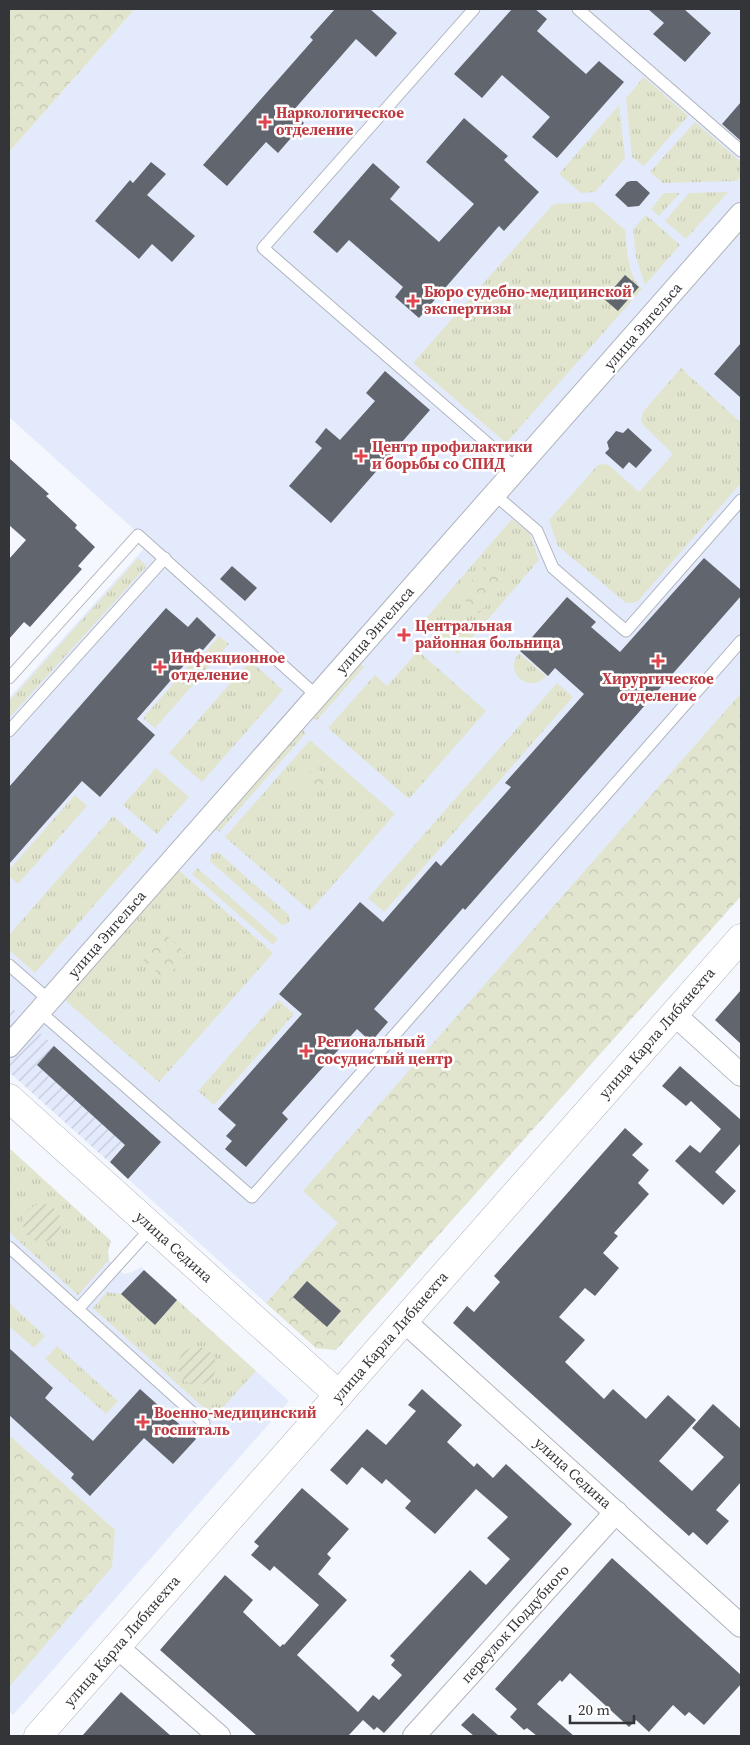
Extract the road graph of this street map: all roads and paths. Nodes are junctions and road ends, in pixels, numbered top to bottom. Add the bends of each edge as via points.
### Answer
1 (474, 9) edge
2 (578, 9) edge
3 (741, 151) edge
4 (741, 214) edge
5 (517, 468) junction
6 (494, 494) junction
7 (741, 500) edge
8 (165, 558) junction
9 (741, 641) edge
10 (9, 678) edge
11 (317, 696) junction
12 (9, 731) edge
13 (741, 938) edge
14 (9, 965) edge
15 (44, 1005) junction
16 (674, 1014) junction
17 (9, 1046) edge
18 (741, 1075) edge
19 (9, 1098) edge
20 (152, 1227) junction
21 (9, 1247) edge
22 (78, 1309) junction
23 (404, 1321) junction
24 (338, 1395) junction
25 (204, 1423) dead end
26 (616, 1512) junction
27 (741, 1626) edge
28 (117, 1647) junction
29 (38, 1736) edge
30 (219, 1736) edge
31 (414, 1736) edge

1 - 5 lane via 263,248
2 - 3 lane
4 - 5 street, улица Энгельса
5 - 6 street, улица Энгельса
6 - 7 lane via 537,531 553,568 626,632
6 - 11 street, улица Энгельса
8 - 10 lane via 138,535
8 - 11 lane
8 - 12 lane
9 - 15 lane via 252,1197
11 - 15 street, улица Энгельса
13 - 16 street, улица Карла Либкнехта
14 - 15 lane
15 - 17 street, улица Энгельса
16 - 18 street
16 - 23 street, улица Карла Либкнехта
19 - 20 street, улица Седина
20 - 22 lane
20 - 24 street, улица Седина
21 - 22 lane
22 - 25 lane
23 - 24 street, улица Карла Либкнехта
23 - 26 street, улица Седина
24 - 28 street, улица Карла Либкнехта
26 - 27 street, улица Седина
26 - 31 street, переулок Поддубного
28 - 29 street, улица Карла Либкнехта
28 - 30 street

